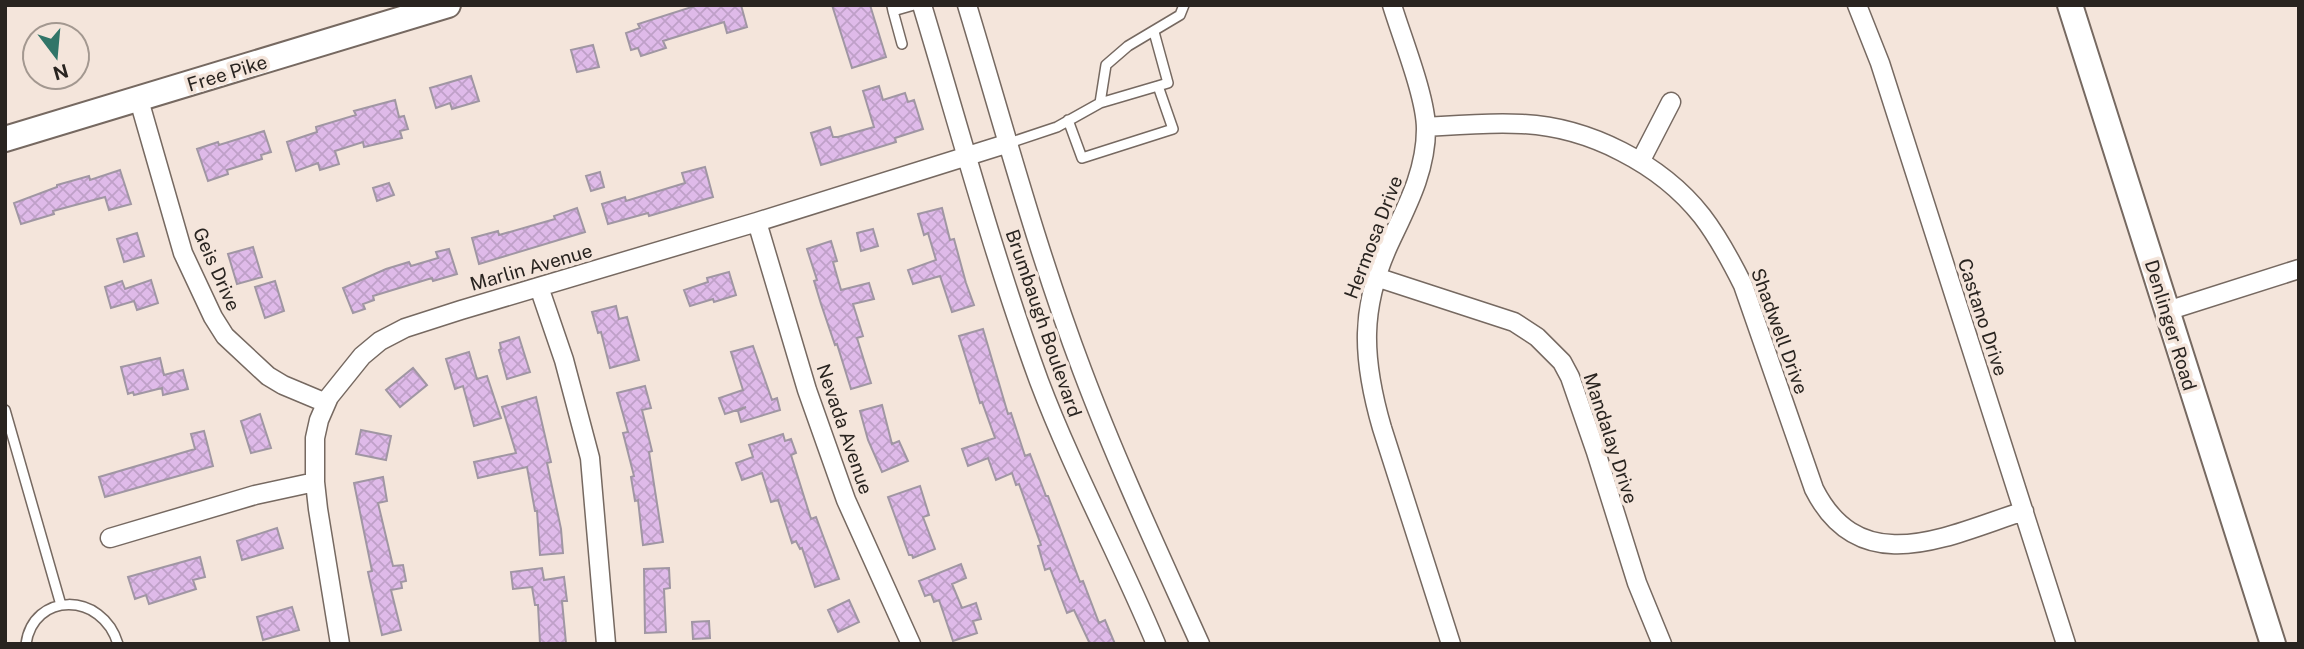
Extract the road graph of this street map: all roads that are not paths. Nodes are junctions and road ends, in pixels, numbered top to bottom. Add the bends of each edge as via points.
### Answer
1 (448, 5) edge
2 (914, 5) edge
3 (922, 5) edge
4 (967, 5) edge
5 (1184, 5) edge
6 (1392, 5) edge
7 (1857, 5) edge
8 (2070, 5) edge
9 (893, 8) edge
10 (1154, 32) junction
11 (902, 44) dead end
12 (1158, 86) junction
13 (139, 100) junction
14 (1671, 102) dead end
15 (1100, 103) junction
16 (1068, 120) junction
17 (1427, 127) junction
18 (5, 139) edge
19 (1009, 143) junction
20 (966, 157) junction
21 (1640, 162) junction
22 (757, 222) junction
23 (2299, 269) edge
24 (1376, 277) junction
25 (540, 287) junction
26 (2166, 311) junction
27 (326, 403) junction
28 (5, 410) edge
29 (315, 482) junction
30 (2024, 511) junction
31 (110, 538) dead end
32 (61, 605) junction
33 (26, 644) edge
34 (118, 644) edge
35 (340, 644) edge
36 (606, 644) edge
37 (911, 644) edge
38 (1156, 644) edge
39 (1200, 644) edge
40 (1451, 644) edge
41 (1662, 644) edge
42 (2066, 644) edge
43 (2273, 644) edge

1 - 13 street, Free Pike
2 - 9 lane
3 - 20 street, Brumbaugh Boulevard
4 - 19 street, Brumbaugh Boulevard
5 - 10 lane via 1180,15
6 - 17 street, Hermosa Drive
7 - 30 street, Castano Drive via 1880,62
8 - 26 street, Denlinger Road
9 - 11 lane
10 - 12 lane via 1168,83
10 - 15 lane via 1106,65
12 - 15 lane
12 - 16 lane via 1173,129 1082,158
13 - 18 street, Free Pike
13 - 27 street, Geis Drive via 183,253 213,317 225,336 268,376
14 - 21 street
15 - 16 lane
16 - 19 lane
17 - 21 street, Shadwell Drive via 1530,124 1588,138
17 - 24 street, Hermosa Drive via 1413,194
19 - 20 street, Marlin Avenue
19 - 39 street, Brumbaugh Boulevard via 1081,369
20 - 22 street, Marlin Avenue
20 - 38 street, Brumbaugh Boulevard via 1006,287 1065,447
21 - 30 street, Shadwell Drive via 1685,197 1728,254 1759,327 1814,489 1838,523 1871,542 1902,546
22 - 25 street, Marlin Avenue
22 - 37 street, Nevada Avenue via 807,390 846,500
23 - 26 street
24 - 40 street, Hermosa Drive via 1365,329 1371,392
24 - 41 street, Mandalay Drive via 1514,322 1562,362
25 - 27 street, Marlin Avenue via 405,328 380,341 348,372
25 - 36 street via 590,458
26 - 43 street, Denlinger Road
27 - 29 street, Marlin Avenue via 315,438
28 - 32 lane
29 - 31 street
29 - 35 street, Marlin Avenue
30 - 42 street, Castano Drive
32 - 33 lane via 34,623
32 - 34 lane via 91,608 113,629

